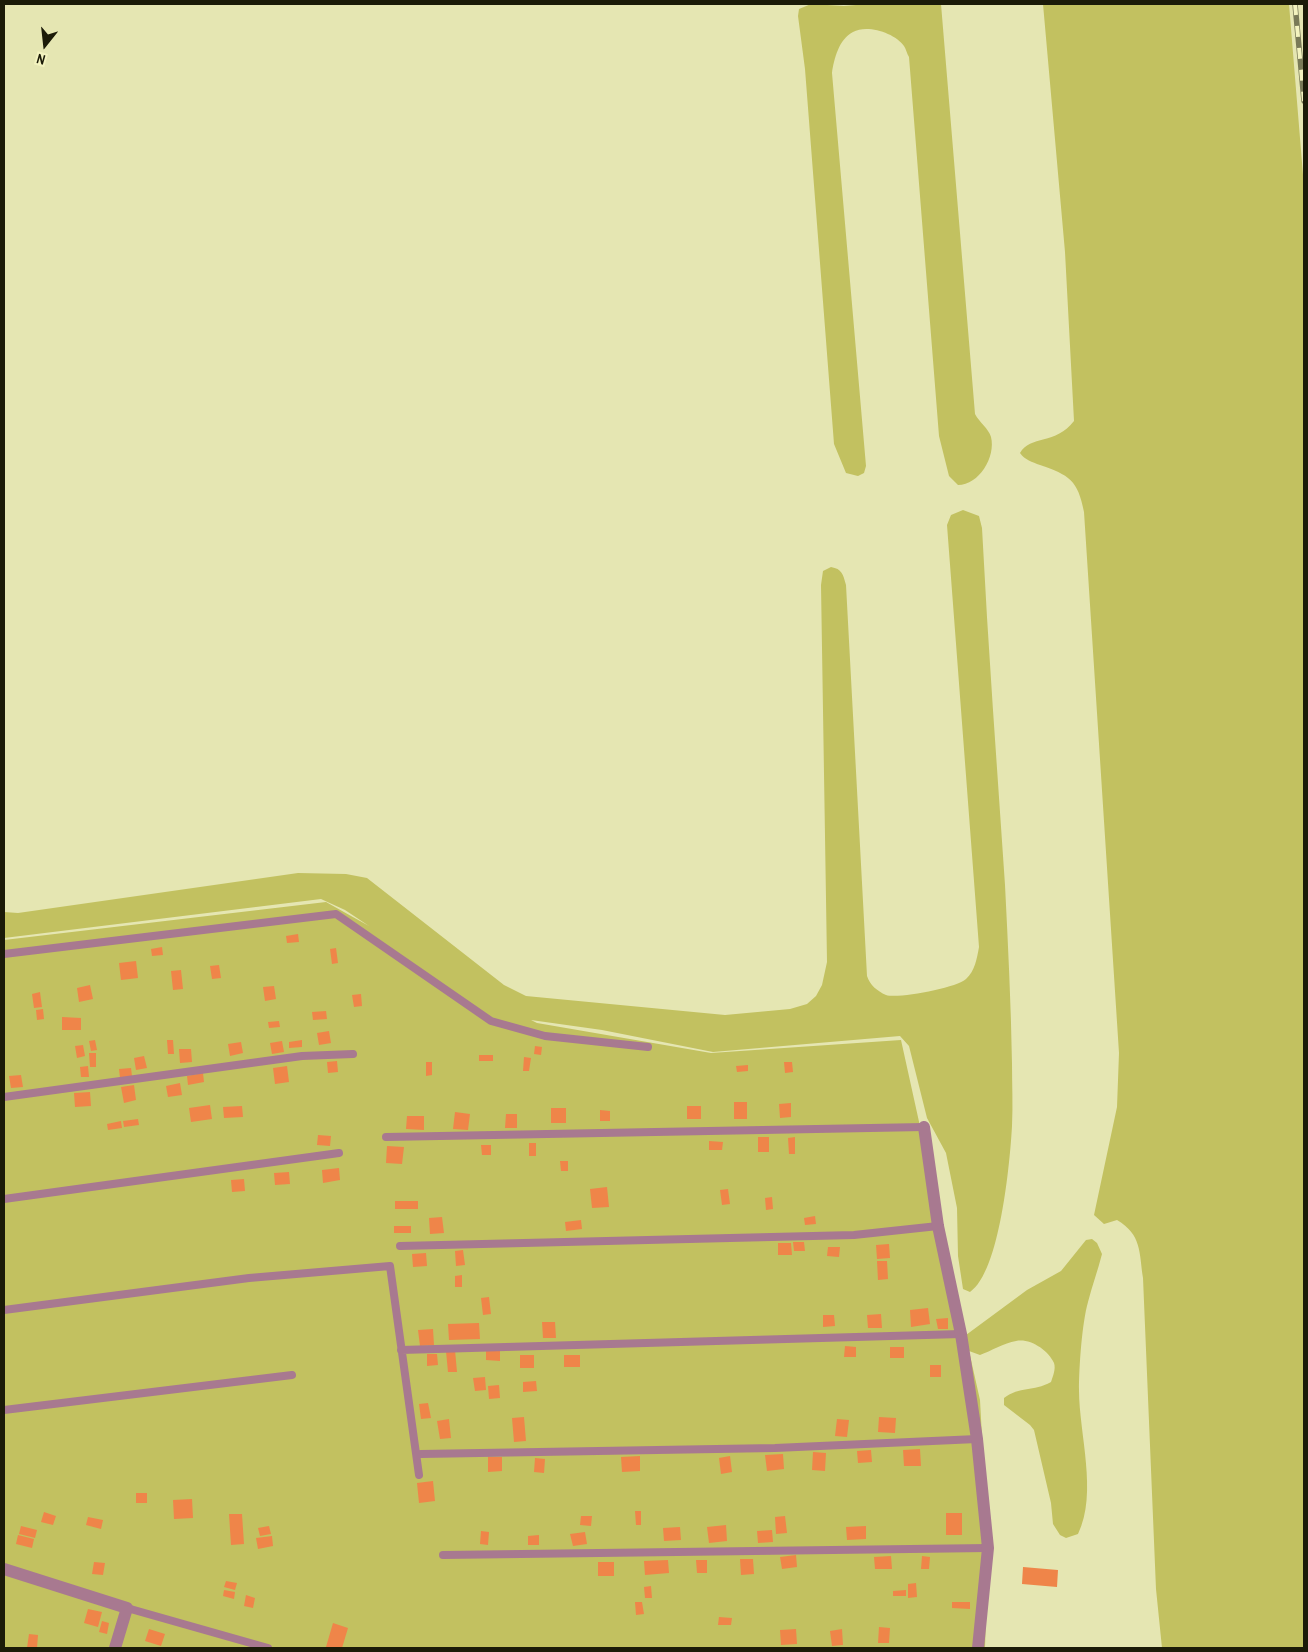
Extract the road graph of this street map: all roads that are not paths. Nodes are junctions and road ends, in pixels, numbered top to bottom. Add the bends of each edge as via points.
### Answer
1 (4, 954) edge
2 (648, 1047) dead end
3 (353, 1054) dead end
4 (4, 1098) edge
5 (924, 1126) joint
6 (386, 1137) dead end
7 (339, 1153) dead end
8 (4, 1199) edge
9 (938, 1226) junction
10 (400, 1246) dead end
11 (4, 1310) edge
12 (961, 1334) junction
13 (401, 1350) junction
14 (292, 1375) dead end
15 (4, 1410) edge
16 (977, 1439) junction
17 (421, 1454) dead end
18 (419, 1475) dead end
19 (988, 1548) junction
20 (443, 1555) dead end
21 (4, 1569) edge
22 (127, 1608) junction
23 (115, 1648) edge
24 (268, 1648) edge
25 (978, 1648) edge

1 - 2 lane via 336,914 491,1021 546,1036
3 - 4 lane via 302,1056
5 - 6 lane
5 - 9 street
7 - 8 lane
9 - 10 lane via 854,1235
9 - 12 street
11 - 13 lane via 249,1278 390,1266
12 - 13 lane
12 - 16 street
13 - 18 lane
14 - 15 lane
16 - 17 lane via 775,1448
16 - 19 street
19 - 20 lane
19 - 25 street
21 - 22 street
22 - 23 street
22 - 24 lane

